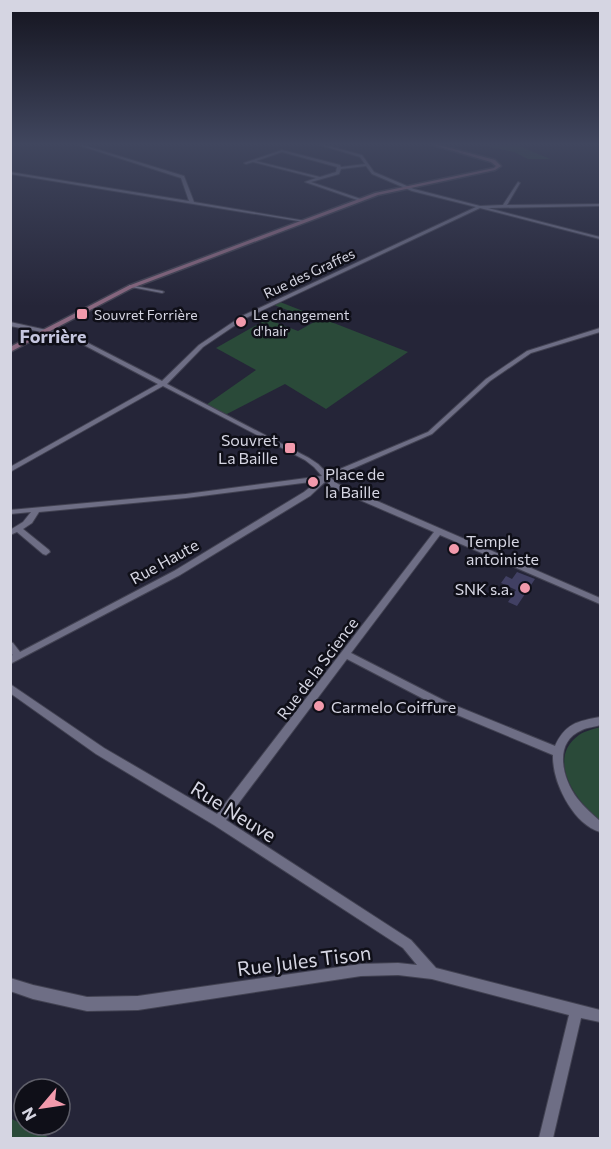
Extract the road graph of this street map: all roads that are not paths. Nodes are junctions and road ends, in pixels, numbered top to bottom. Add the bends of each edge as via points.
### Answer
1 (171, 199) edge
2 (191, 199) edge
3 (356, 199) edge
4 (365, 199) edge
5 (449, 199) edge
6 (509, 199) edge
7 (360, 200) junction
8 (192, 202) junction
9 (600, 205) edge
10 (480, 207) junction
11 (504, 207) junction
12 (304, 221) junction
13 (600, 238) edge
14 (131, 286) junction
15 (162, 292) dead end
16 (10, 324) edge
17 (600, 330) edge
18 (46, 331) junction
19 (10, 350) edge
20 (163, 384) junction
21 (10, 470) edge
22 (326, 478) junction
23 (36, 509) junction
24 (10, 512) edge
25 (14, 531) edge
26 (438, 532) junction
27 (46, 552) dead end
28 (600, 601) edge
29 (10, 645) edge
30 (346, 654) junction
31 (14, 659) edge
32 (10, 688) edge
33 (600, 721) edge
34 (557, 752) junction
35 (219, 821) junction
36 (600, 826) edge
37 (432, 973) junction
38 (10, 984) edge
39 (576, 1011) junction
40 (600, 1016) edge
41 (546, 1138) edge

1 - 8 street
2 - 8 street
3 - 7 street
4 - 7 main road
5 - 10 street
6 - 11 street
7 - 12 main road
8 - 12 street
9 - 11 street
10 - 11 street
10 - 13 street
10 - 20 street, Rue des Graffes via 244,316 201,346
12 - 14 main road
14 - 15 street
14 - 18 main road
16 - 18 street
17 - 22 street via 529,352 488,380 430,433
18 - 19 main road
18 - 20 street via 84,343
20 - 21 street, Rue des Graffes
20 - 22 street via 307,459 320,467
22 - 23 street via 186,496
22 - 26 street via 335,486
22 - 31 street, Rue Haute via 307,494 177,573
23 - 24 street
23 - 25 street via 33,518
25 - 27 street
26 - 28 street
26 - 30 street, Rue de la Science
29 - 31 street
30 - 34 street via 446,706
30 - 35 street, Rue de la Science
32 - 35 street, Rue Neuve via 100,751
33 - 34 street via 575,729
34 - 36 street via 563,789 578,809
35 - 37 street, Rue Neuve via 407,944
37 - 38 street, Rue Jules Tison via 361,970 138,1003 87,1004
37 - 39 street, Rue Jules Tison
39 - 40 street, Rue Jules Tison
39 - 41 street

